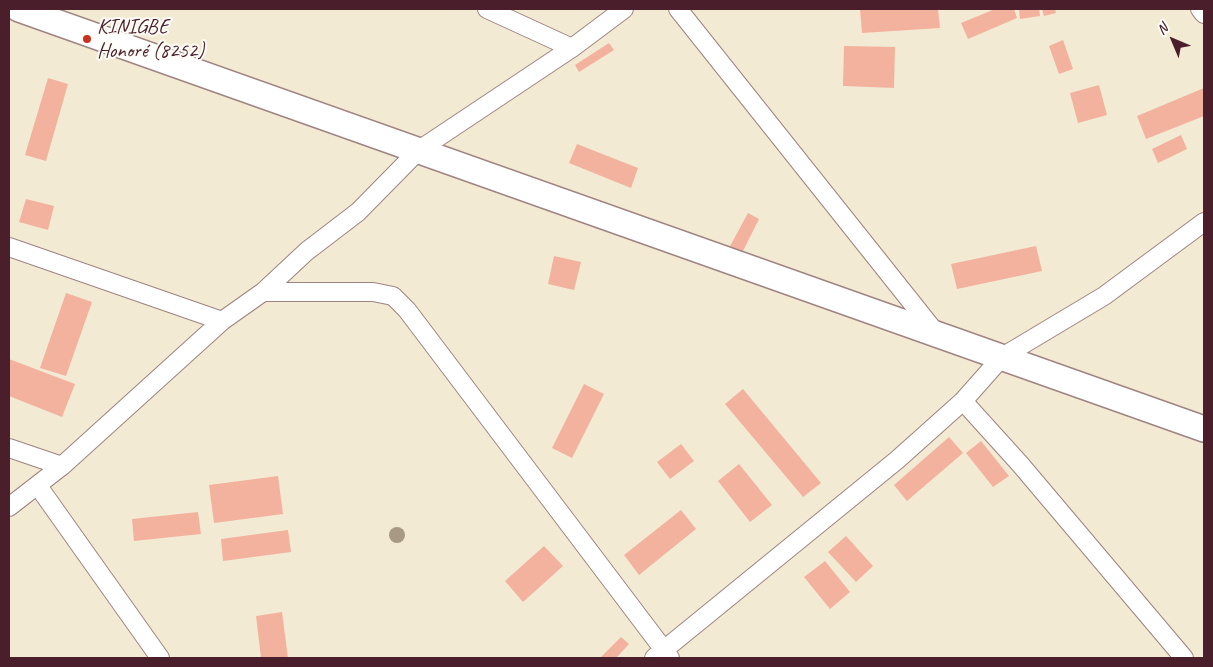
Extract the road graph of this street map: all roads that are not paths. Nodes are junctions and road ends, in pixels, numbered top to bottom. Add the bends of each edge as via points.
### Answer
1 (19, 9) edge
2 (488, 9) edge
3 (624, 9) edge
4 (678, 9) edge
5 (1200, 9) edge
6 (1204, 14) edge
7 (572, 48) junction
8 (419, 150) junction
9 (1204, 222) edge
10 (9, 247) edge
11 (263, 292) junction
12 (222, 321) junction
13 (936, 334) junction
14 (1002, 357) junction
15 (963, 401) junction
16 (1204, 429) edge
17 (9, 448) edge
18 (62, 466) junction
19 (38, 486) junction
20 (9, 507) edge
21 (663, 656) edge
22 (160, 658) edge
23 (1184, 658) edge

1 - 8 main road
2 - 7 street
3 - 7 street
4 - 13 street
5 - 6 street
7 - 8 street
8 - 11 street via 358,212 307,251
8 - 13 main road
9 - 14 street via 1104,296
10 - 12 street
11 - 12 street
11 - 21 street via 373,292 393,296 407,310
12 - 18 street
13 - 14 main road
14 - 15 street
14 - 16 main road
15 - 21 street
15 - 23 street
17 - 18 street
18 - 19 street
19 - 20 street
19 - 22 street

